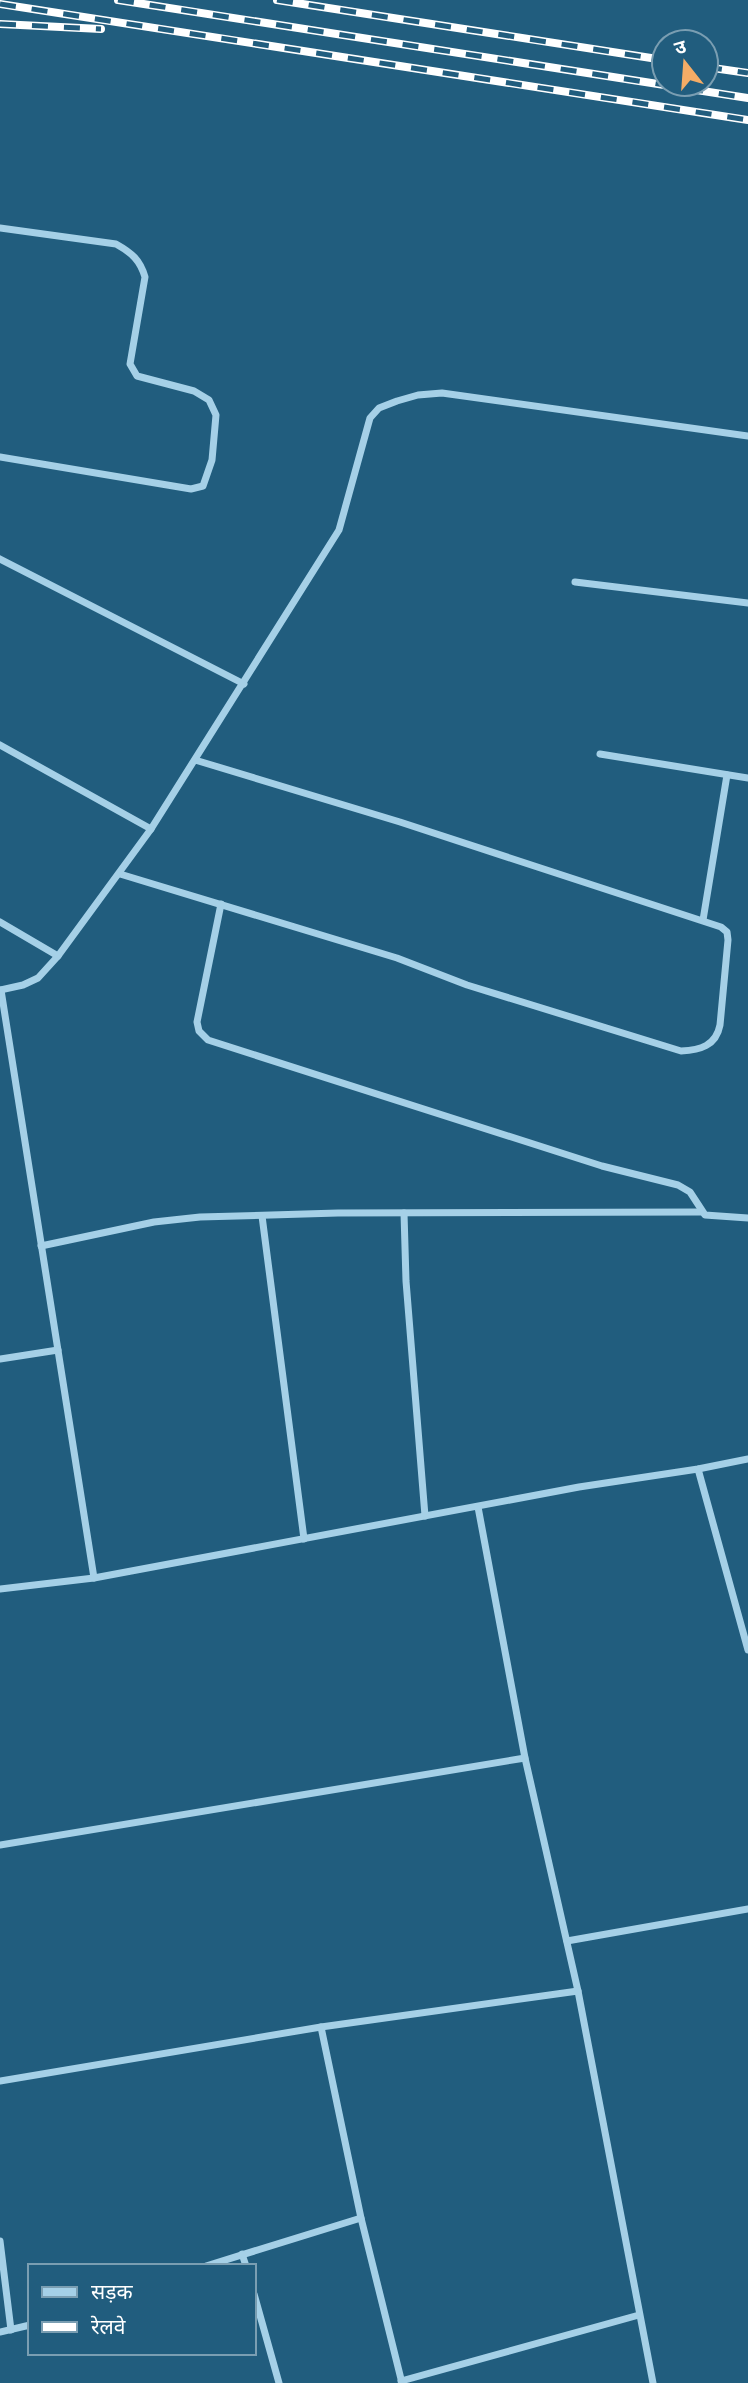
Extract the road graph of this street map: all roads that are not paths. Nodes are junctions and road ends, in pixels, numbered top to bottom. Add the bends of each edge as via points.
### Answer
1 (0, 228) edge
2 (748, 436) edge
3 (0, 457) edge
4 (0, 559) edge
5 (575, 582) dead end
6 (748, 603) edge
7 (244, 684) junction
8 (0, 745) edge
9 (600, 754) dead end
10 (195, 760) junction
11 (727, 775) junction
12 (748, 778) edge
13 (151, 829) junction
14 (120, 874) junction
15 (221, 904) junction
16 (703, 920) junction
17 (0, 922) edge
18 (58, 956) junction
19 (1, 990) edge
20 (701, 1212) junction
21 (404, 1213) junction
22 (262, 1216) junction
23 (748, 1218) edge
24 (41, 1246) junction
25 (58, 1350) junction
26 (0, 1359) edge
27 (748, 1459) edge
28 (698, 1469) junction
29 (478, 1507) junction
30 (425, 1516) junction
31 (304, 1539) junction
32 (94, 1578) junction
33 (0, 1589) edge
34 (748, 1650) edge
35 (525, 1758) junction
36 (0, 1845) edge
37 (748, 1909) edge
38 (567, 1941) junction
39 (578, 1991) junction
40 (321, 2027) junction
41 (0, 2081) edge
42 (361, 2218) junction
43 (0, 2241) edge
44 (242, 2254) junction
45 (212, 2264) edge
46 (245, 2264) edge
47 (256, 2301) edge
48 (639, 2315) junction
49 (28, 2326) edge
50 (11, 2330) junction
51 (0, 2332) edge
52 (402, 2382) edge
53 (279, 2383) edge
54 (653, 2383) edge

1 - 3 street via 116,244 130,252 145,277 130,364 137,376 194,391 209,400 216,415 208,475 203,485 191,489
2 - 7 street via 442,393 418,394 379,408 363,434 339,530
4 - 7 street
5 - 6 street
7 - 10 street
8 - 13 street
9 - 11 street
10 - 13 street
10 - 16 street
11 - 12 street
11 - 16 street
13 - 14 street
14 - 15 street
14 - 18 street
15 - 16 street via 681,1051 702,1048 719,1031 727,936 723,928
15 - 20 street via 197,1022 208,1040 602,1166 678,1185 692,1193
17 - 18 street
18 - 19 street via 38,978
19 - 24 street
20 - 21 street
20 - 23 street via 711,1217
21 - 22 street
21 - 30 street
22 - 24 street via 176,1218
22 - 31 street
24 - 25 street
25 - 26 street
25 - 32 street
27 - 28 street
28 - 29 street
28 - 34 street
29 - 30 street
29 - 35 street
30 - 31 street
31 - 32 street
32 - 33 street
35 - 36 street
35 - 38 street
37 - 38 street
38 - 39 street
39 - 40 street
39 - 48 street
40 - 41 street
40 - 42 street
42 - 44 street
42 - 52 street
43 - 50 street
44 - 45 street
44 - 46 street
47 - 53 street
48 - 52 street
48 - 54 street
49 - 50 street
50 - 51 street

